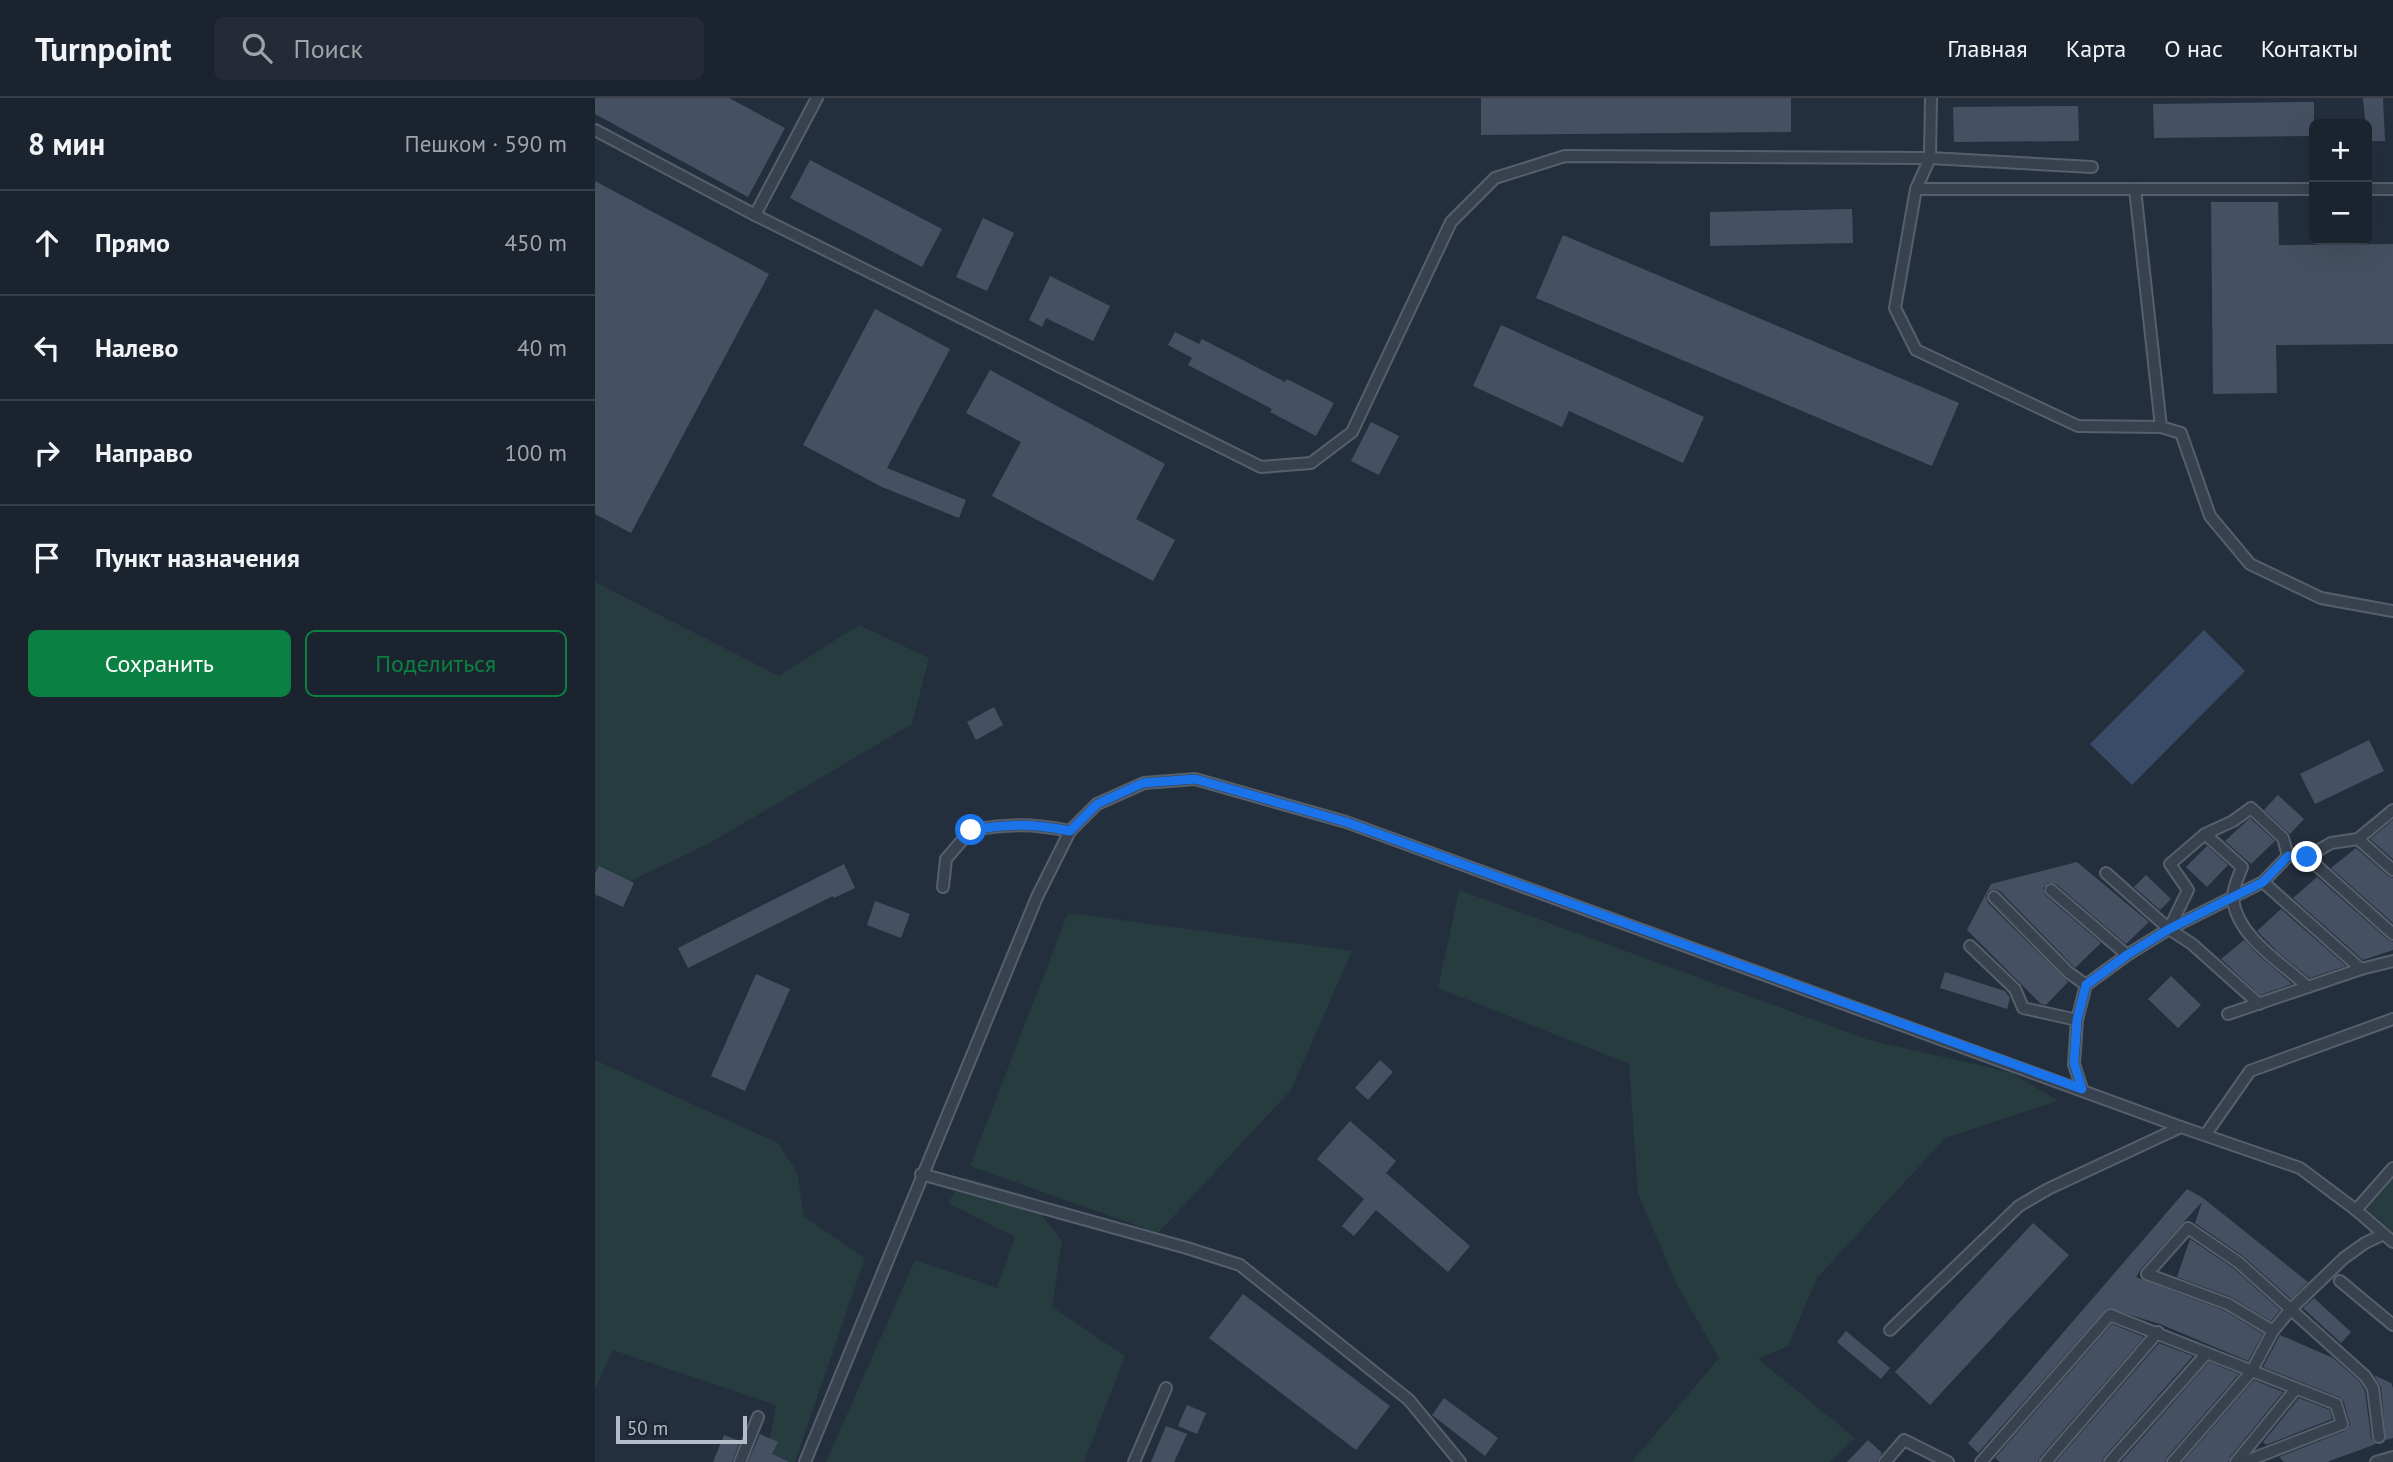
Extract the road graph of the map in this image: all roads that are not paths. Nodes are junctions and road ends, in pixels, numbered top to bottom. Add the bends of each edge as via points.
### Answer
1 (817, 98) edge
2 (1931, 98) edge
3 (595, 130) edge
4 (1930, 158) junction
5 (2092, 167) dead end
6 (1916, 189) junction
7 (2309, 189) edge
8 (2372, 189) edge
9 (2393, 189) edge
10 (2135, 190) junction
11 (755, 215) junction
12 (2161, 427) junction
13 (2393, 611) edge
14 (2393, 810) edge
15 (1070, 831) junction
16 (2205, 834) junction
17 (2358, 839) junction
18 (2288, 856) junction
19 (2307, 857) junction
20 (2393, 870) edge
21 (2106, 873) dead end
22 (2263, 882) junction
23 (943, 887) dead end
24 (2051, 890) dead end
25 (2232, 896) junction
26 (1994, 897) dead end
27 (2169, 929) junction
28 (2393, 934) edge
29 (1970, 946) dead end
30 (2127, 955) junction
31 (2393, 961) edge
32 (2361, 969) junction
33 (2086, 985) junction
34 (2308, 986) junction
35 (2259, 1004) junction
36 (2228, 1014) dead end
37 (2393, 1018) edge
38 (2077, 1020) junction
39 (2082, 1089) junction
40 (2181, 1127) junction
41 (2206, 1134) junction
42 (2393, 1168) edge
43 (921, 1174) junction
44 (2356, 1210) junction
45 (2389, 1238) edge
46 (2340, 1281) dead end
47 (2291, 1310) junction
48 (2393, 1325) edge
49 (1890, 1330) dead end
50 (2273, 1331) junction
51 (2158, 1332) junction
52 (2207, 1353) junction
53 (2251, 1372) junction
54 (1166, 1388) dead end
55 (2295, 1390) junction
56 (758, 1417) dead end
57 (2379, 1437) dead end
58 (2393, 1457) edge
59 (740, 1462) edge
60 (805, 1462) edge
61 (1134, 1462) edge
62 (1459, 1462) edge
63 (1885, 1462) edge
64 (1948, 1462) edge
65 (1981, 1462) edge
66 (2046, 1462) edge
67 (2110, 1462) edge
68 (2173, 1462) edge
69 (2236, 1462) edge
70 (2244, 1462) edge
71 (2376, 1462) edge

1 - 11 lane
2 - 4 lane
3 - 11 lane
4 - 5 lane
4 - 6 lane
4 - 11 lane via 1565,156 1495,178 1451,222 1352,432 1311,463 1261,467
6 - 10 lane
6 - 12 lane via 1895,308 1916,349 2078,426
7 - 10 lane
8 - 9 lane
10 - 12 lane
12 - 13 lane via 2181,433 2210,516 2251,564 2321,598
14 - 17 lane
15 - 23 lane via 1037,824 971,830 946,859
15 - 39 lane via 1097,804 1143,783 1195,779 1346,822
15 - 43 lane via 1037,897
16 - 18 lane via 2251,808 2283,838
16 - 25 lane via 2242,867
16 - 27 lane via 2170,864 2188,890
17 - 19 lane via 2331,843
17 - 20 lane
18 - 19 lane
18 - 22 lane
19 - 28 lane
21 - 27 lane
22 - 25 lane
22 - 32 lane
24 - 30 lane
25 - 27 lane
25 - 34 lane via 2238,917 2251,936
26 - 33 lane
27 - 30 lane
27 - 35 lane
29 - 38 lane via 2015,989 2023,1007
30 - 33 lane
31 - 32 lane
32 - 34 lane
33 - 38 lane
34 - 35 lane
35 - 36 lane
37 - 41 lane via 2250,1070
38 - 39 lane via 2074,1063
39 - 40 lane
40 - 41 lane
40 - 49 lane via 2019,1206
41 - 44 lane via 2300,1168
42 - 44 lane
43 - 60 lane
43 - 62 lane via 1240,1265 1409,1400
44 - 45 lane
45 - 47 lane via 2365,1243 2344,1258
46 - 48 lane
47 - 50 lane
47 - 50 lane via 2238,1262 2188,1228 2147,1274 2228,1304
47 - 57 lane via 2365,1376 2373,1388
50 - 53 lane
51 - 52 lane
51 - 65 lane via 2110,1315
51 - 66 lane
52 - 53 lane
52 - 67 lane
53 - 55 lane
53 - 68 lane
54 - 61 lane
55 - 69 lane
55 - 70 lane via 2336,1404 2342,1424
56 - 59 lane
58 - 71 lane
63 - 64 lane via 1904,1440

